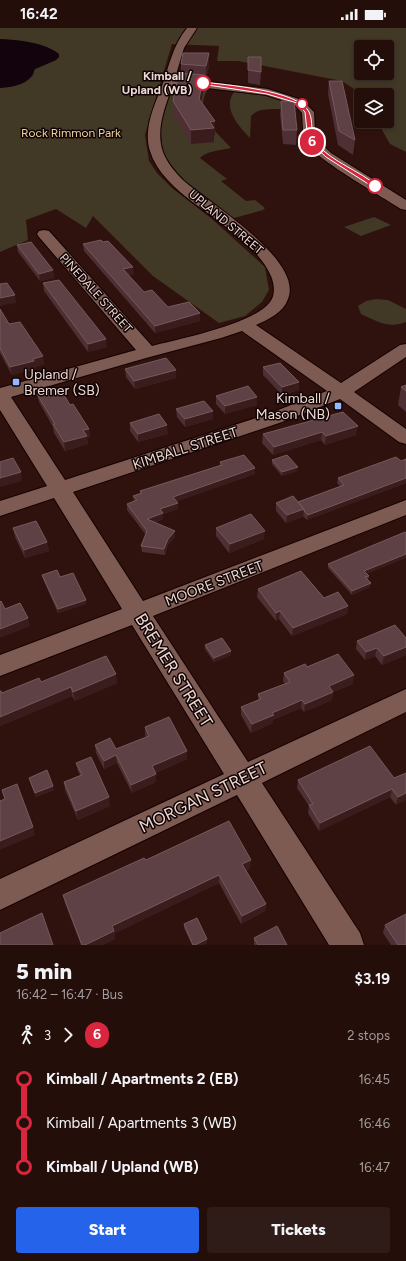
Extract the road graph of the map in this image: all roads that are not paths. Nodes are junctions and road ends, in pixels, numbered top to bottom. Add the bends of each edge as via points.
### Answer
1 (192, 28) edge
2 (169, 81) junction
3 (406, 206) edge
4 (44, 234) dead end
5 (244, 325) junction
6 (406, 350) edge
7 (148, 352) junction
8 (340, 392) junction
9 (0, 395) edge
10 (406, 438) edge
11 (60, 490) junction
12 (406, 507) edge
13 (0, 509) edge
14 (137, 612) junction
15 (0, 666) edge
16 (406, 700) edge
17 (242, 778) junction
18 (0, 895) edge
19 (348, 945) edge

1 - 2 street, UPLAND STREET via 180,46
2 - 3 street via 268,92 298,102 308,112 309,131 313,143 328,156
2 - 5 street, UPLAND STREET via 155,129 155,141 165,167 181,184 260,249 271,261 281,282 281,297 277,305
4 - 7 street, PINEDALE STREET
5 - 7 street, UPLAND STREET
5 - 8 street
6 - 8 street, KIMBALL STREET
7 - 9 street, UPLAND STREET
8 - 10 street
8 - 11 street, KIMBALL STREET via 275,418
9 - 11 street, BREMER STREET
11 - 13 street, KIMBALL STREET
11 - 14 street, BREMER STREET
12 - 14 street, MOORE STREET
14 - 15 street, MOORE STREET
14 - 17 street, BREMER STREET
16 - 17 street, MORGAN STREET
17 - 18 street, MORGAN STREET
17 - 19 street, BREMER STREET

